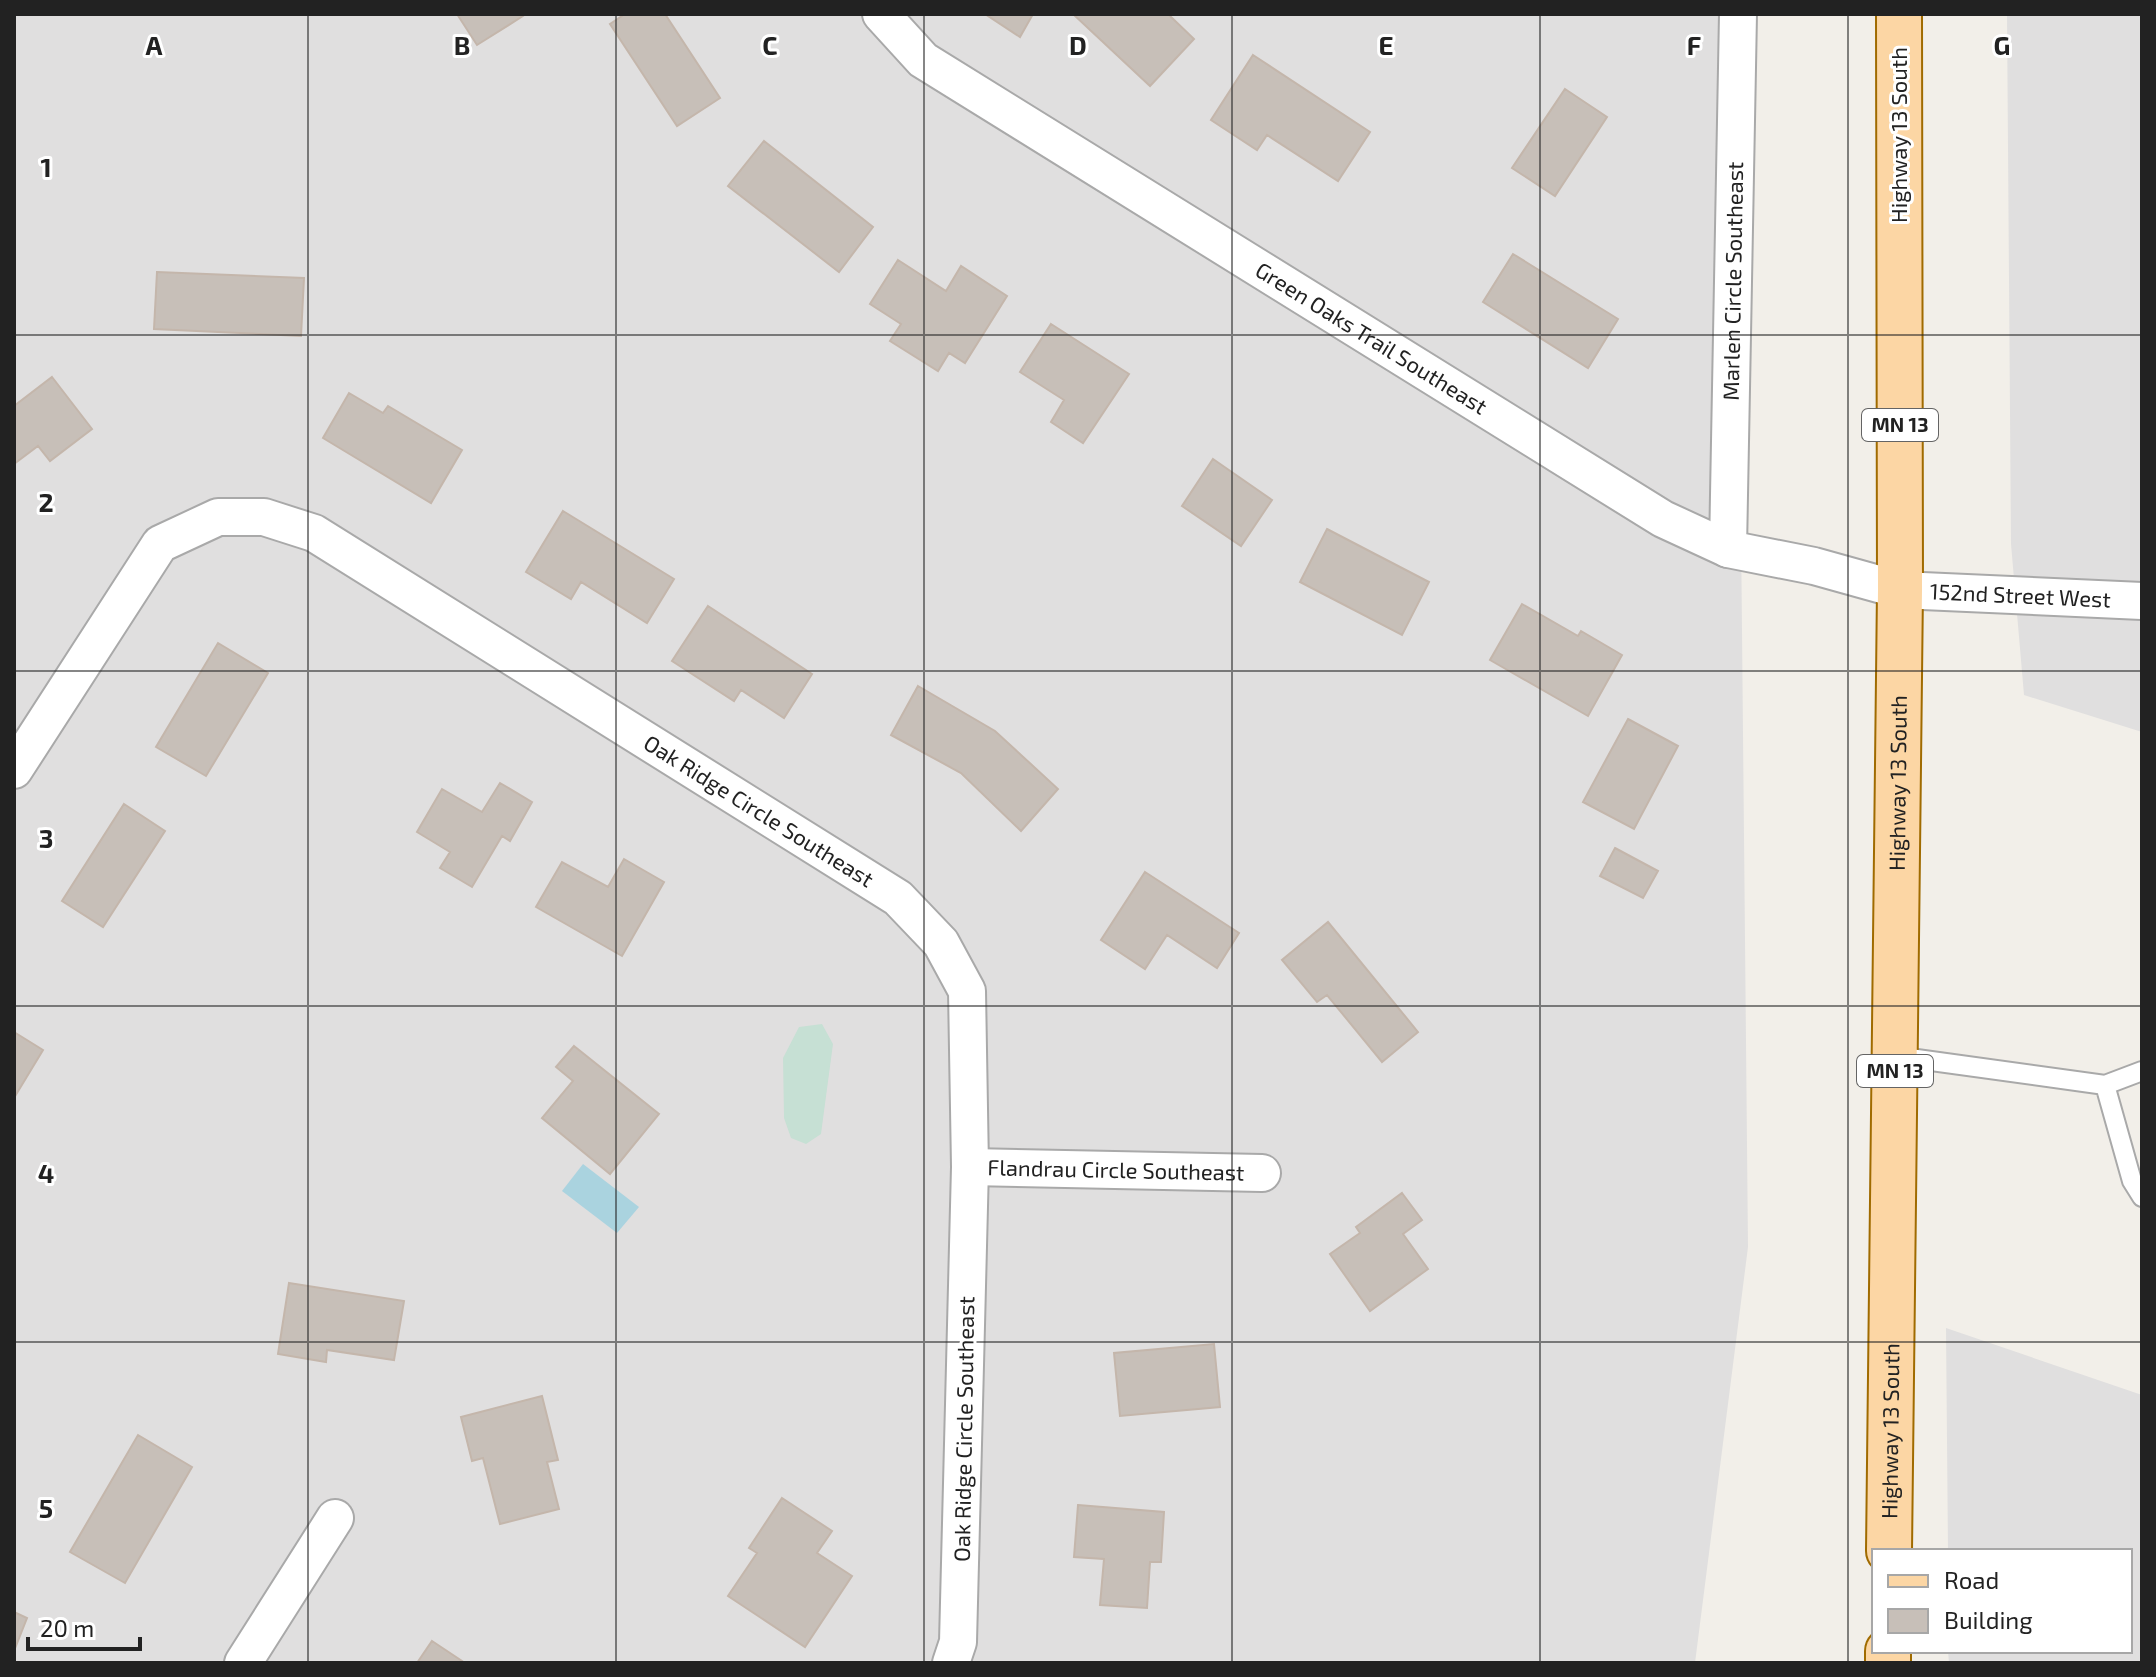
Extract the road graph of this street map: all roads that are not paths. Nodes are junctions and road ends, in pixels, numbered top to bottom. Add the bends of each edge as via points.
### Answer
1 (881, 14) edge
2 (1738, 14) edge
3 (1899, 14) edge
4 (1728, 549) junction
5 (1900, 590) junction
6 (2142, 601) edge
7 (14, 770) edge
8 (1895, 1056) junction
9 (2142, 1071) edge
10 (2105, 1085) junction
11 (970, 1167) junction
12 (1262, 1173) dead end
13 (2142, 1197) edge
14 (335, 1518) dead end
15 (1889, 1549) edge
16 (243, 1663) edge
17 (951, 1663) edge

1 - 4 street, Green Oaks Trail Southeast via 923,60 1663,519
2 - 4 street, Marlen Circle Southeast
3 - 5 main road, Highway 13 South / MN 13
4 - 5 street, Green Oaks Trail Southeast
5 - 6 street, 152nd Street West
5 - 8 main road, Highway 13 South / MN 13
7 - 11 street, Oak Ridge Circle Southeast via 160,544 218,517 264,517 314,533 898,898 941,943 967,991
8 - 10 lane
8 - 15 main road, Highway 13 South / MN 13
9 - 10 lane
10 - 13 lane via 2132,1181
11 - 12 street, Flandrau Circle Southeast
11 - 17 street, Oak Ridge Circle Southeast via 958,1642
14 - 16 street

